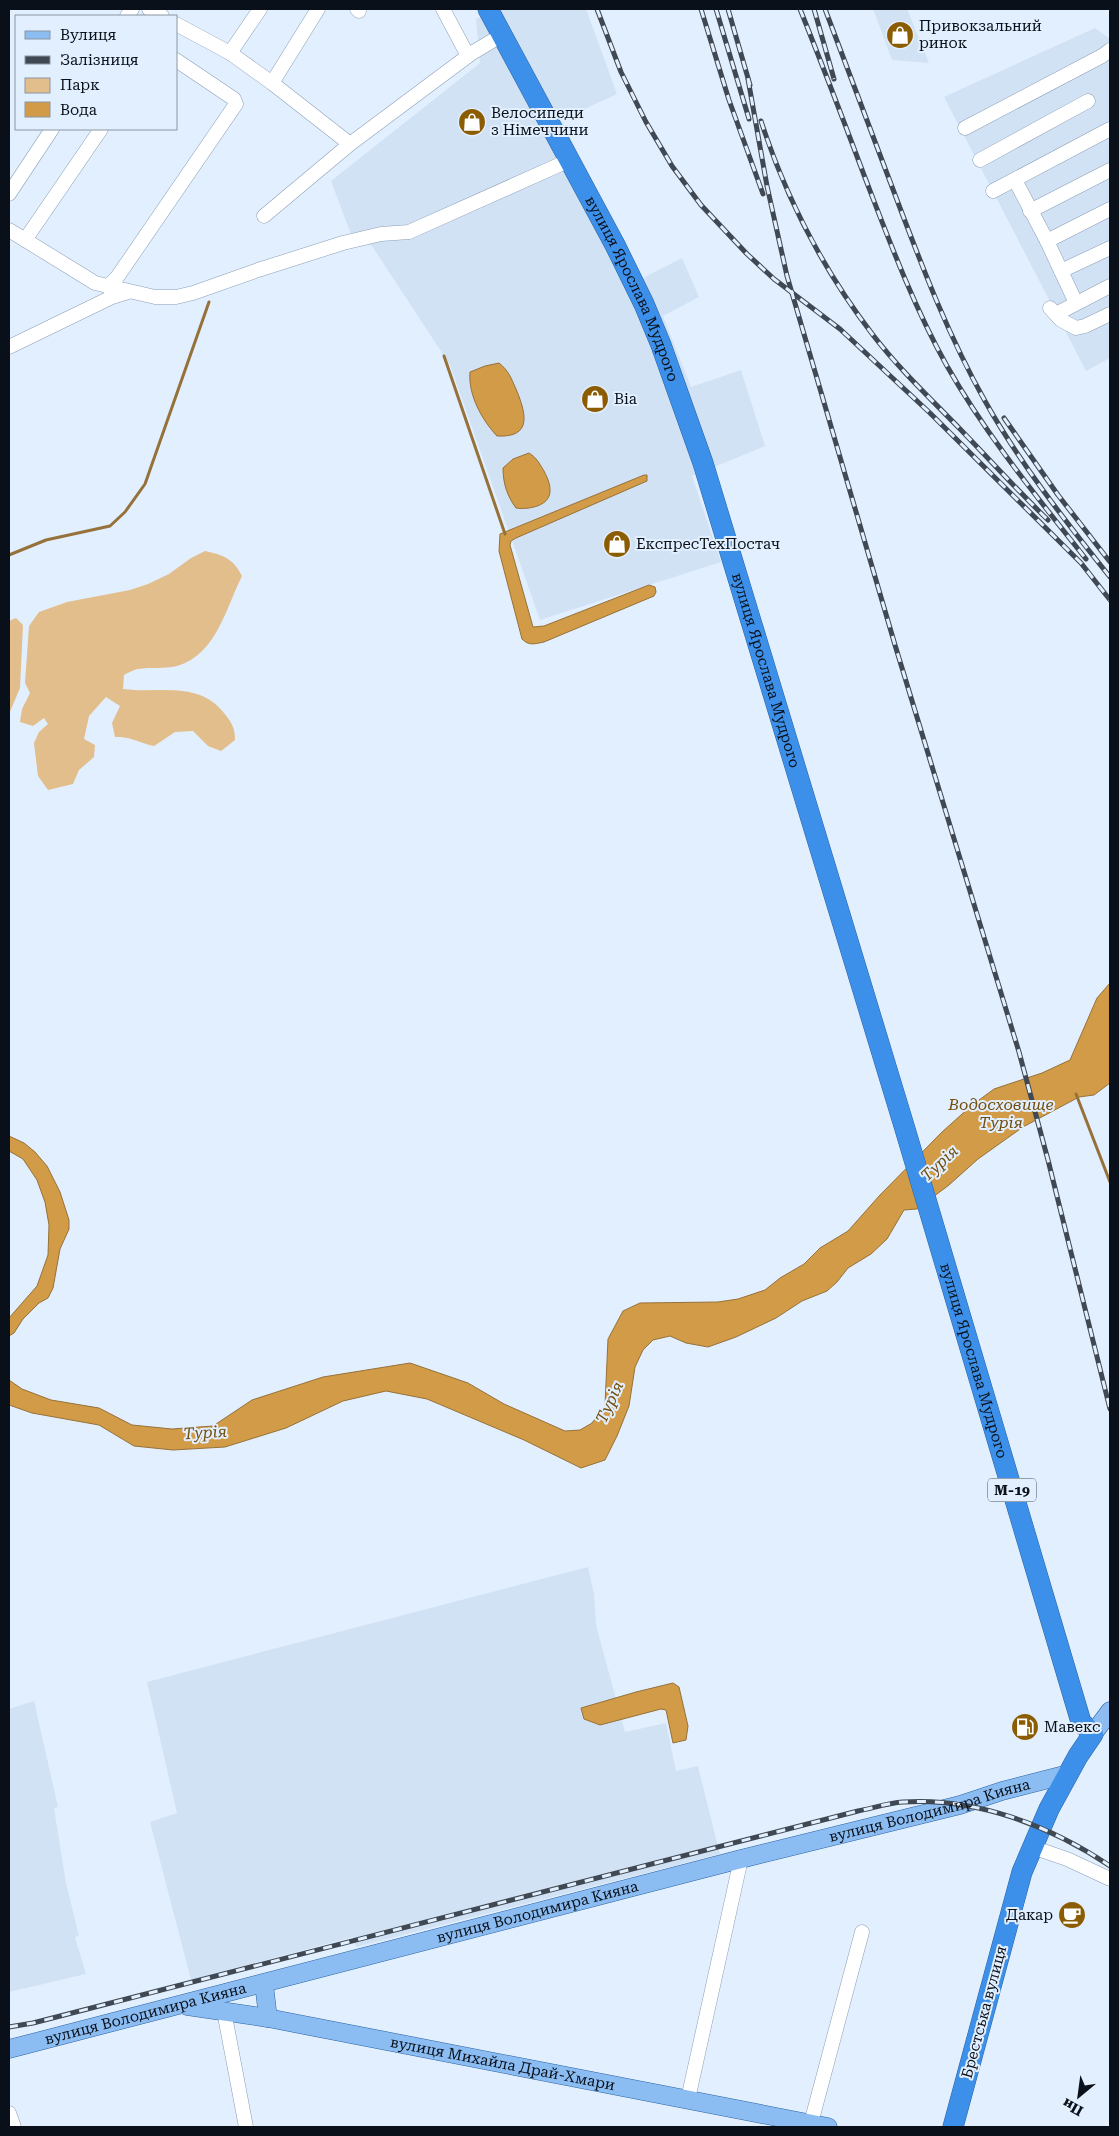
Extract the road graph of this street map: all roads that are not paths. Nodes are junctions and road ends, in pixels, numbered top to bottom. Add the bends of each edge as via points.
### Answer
1 (260, 9) edge
2 (318, 9) edge
3 (443, 9) edge
4 (488, 9) edge
5 (178, 25) edge
6 (502, 35) junction
7 (1110, 50) edge
8 (230, 53) junction
9 (468, 56) junction
10 (178, 61) edge
11 (272, 83) junction
12 (1088, 101) dead end
13 (965, 128) dead end
14 (1110, 129) edge
15 (51, 130) edge
16 (100, 130) edge
17 (350, 144) junction
18 (570, 160) junction
19 (980, 160) dead end
20 (1110, 170) edge
21 (1015, 180) junction
22 (993, 192) dead end
23 (9, 194) edge
24 (1110, 209) edge
25 (1030, 211) junction
26 (264, 216) dead end
27 (9, 230) edge
28 (25, 240) junction
29 (1047, 241) junction
30 (1110, 248) edge
31 (1061, 271) junction
32 (1110, 286) edge
33 (108, 287) junction
34 (130, 292) junction
35 (1076, 304) junction
36 (1110, 314) edge
37 (9, 347) edge
38 (1110, 1711) edge
39 (1093, 1734) junction
40 (1068, 1774) junction
41 (1032, 1846) junction
42 (741, 1859) junction
43 (1110, 1879) edge
44 (862, 1932) dead end
45 (264, 1984) junction
46 (176, 2005) junction
47 (224, 2011) junction
48 (268, 2018) junction
49 (9, 2049) edge
50 (688, 2099) junction
51 (9, 2112) edge
52 (820, 2125) edge
53 (14, 2127) edge
54 (246, 2127) edge
55 (953, 2127) edge

1 - 8 street
2 - 11 street
3 - 9 street
4 - 6 highway, вулиця Ярослава Мудрого / М-19
5 - 8 street
6 - 9 street
6 - 18 highway, вулиця Ярослава Мудрого / М-19
7 - 13 street
8 - 11 street
9 - 17 street
10 - 33 street via 234,99 236,104
11 - 17 street
12 - 19 street
14 - 21 street
15 - 23 street
16 - 28 street
17 - 26 street
18 - 34 street via 408,232 381,234 343,244 176,297
18 - 39 highway, вулиця Ярослава Мудрого / М-19 via 644,304 704,462 1081,1722
20 - 25 street
21 - 22 street
21 - 25 street
24 - 29 street
25 - 29 street
27 - 28 street
28 - 33 street via 79,274
29 - 31 street
30 - 31 street
31 - 35 street
32 - 35 street
33 - 34 street
34 - 37 street via 112,297
35 - 36 street via 1053,311 1076,328
38 - 39 main road, Брестська вулиця
39 - 40 highway, Брестська вулиця
40 - 41 highway, Брестська вулиця
40 - 42 main road, вулиця Володимира Кияна via 960,1805
41 - 43 street
41 - 55 highway, Брестська вулиця via 1022,1872
42 - 45 main road, вулиця Володимира Кияна
42 - 50 street
44 - 52 street
45 - 46 main road, вулиця Володимира Кияна
45 - 48 main road
46 - 47 main road, вулиця Михайла Драй-Хмари
46 - 49 main road, вулиця Володимира Кияна
47 - 48 main road, вулиця Михайла Драй-Хмари
47 - 54 street
48 - 50 main road, вулиця Михайла Драй-Хмари
50 - 52 main road, вулиця Михайла Драй-Хмари
51 - 53 street

